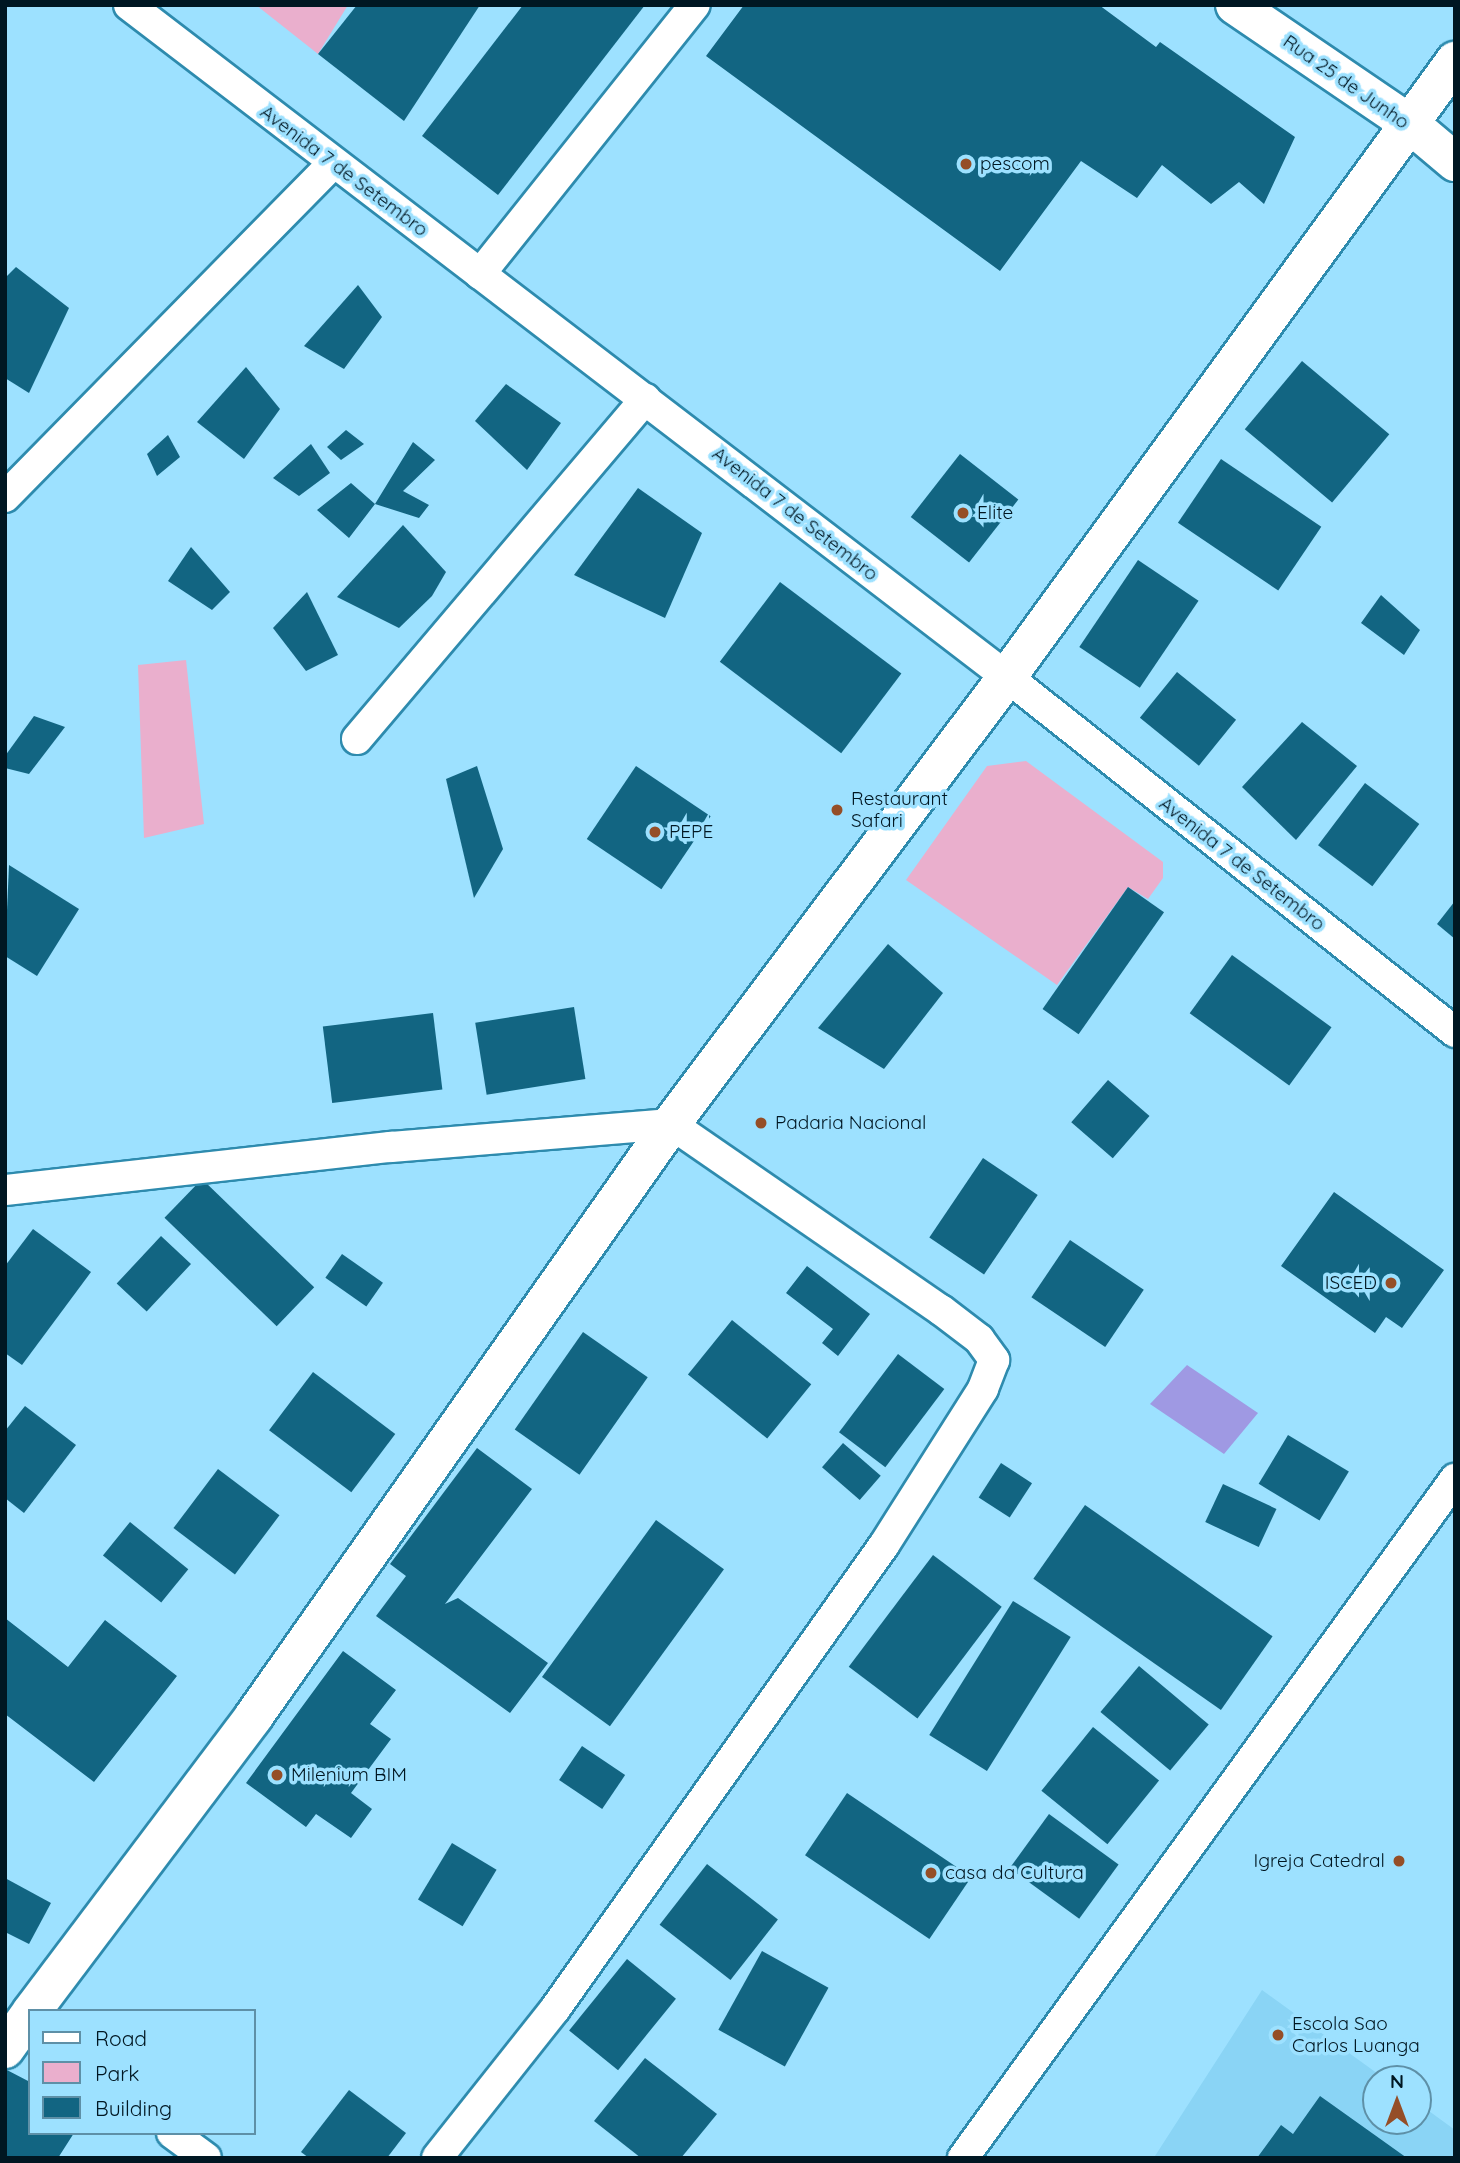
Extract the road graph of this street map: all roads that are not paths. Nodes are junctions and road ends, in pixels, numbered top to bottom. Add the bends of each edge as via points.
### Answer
1 (129, 5) edge
2 (695, 5) edge
3 (1235, 5) edge
4 (1455, 61) edge
5 (1410, 124) junction
6 (1455, 162) edge
7 (332, 164) junction
8 (480, 274) junction
9 (645, 399) junction
10 (5, 497) edge
11 (1007, 677) junction
12 (356, 739) dead end
13 (1455, 1032) edge
14 (671, 1124) junction
15 (5, 1190) edge
16 (1455, 1479) edge
17 (37, 2009) edge
18 (175, 2135) edge
19 (206, 2158) edge
20 (437, 2158) edge
21 (963, 2158) edge

1 - 7 street, Avenida 7 de Setembro
2 - 8 street
3 - 5 main road, Rua 25 de Junho
4 - 5 main road
5 - 6 main road, Rua 25 de Junho
5 - 11 main road
7 - 8 street, Avenida 7 de Setembro
7 - 10 street
8 - 9 street, Avenida 7 de Setembro
9 - 11 street, Avenida 7 de Setembro
9 - 12 street
11 - 13 street, Avenida 7 de Setembro
11 - 14 main road
14 - 15 street via 391,1147
14 - 17 main road via 254,1716
14 - 20 street via 941,1310 979,1339 993,1360 983,1389 884,1545 555,2009
16 - 21 street
18 - 19 street

